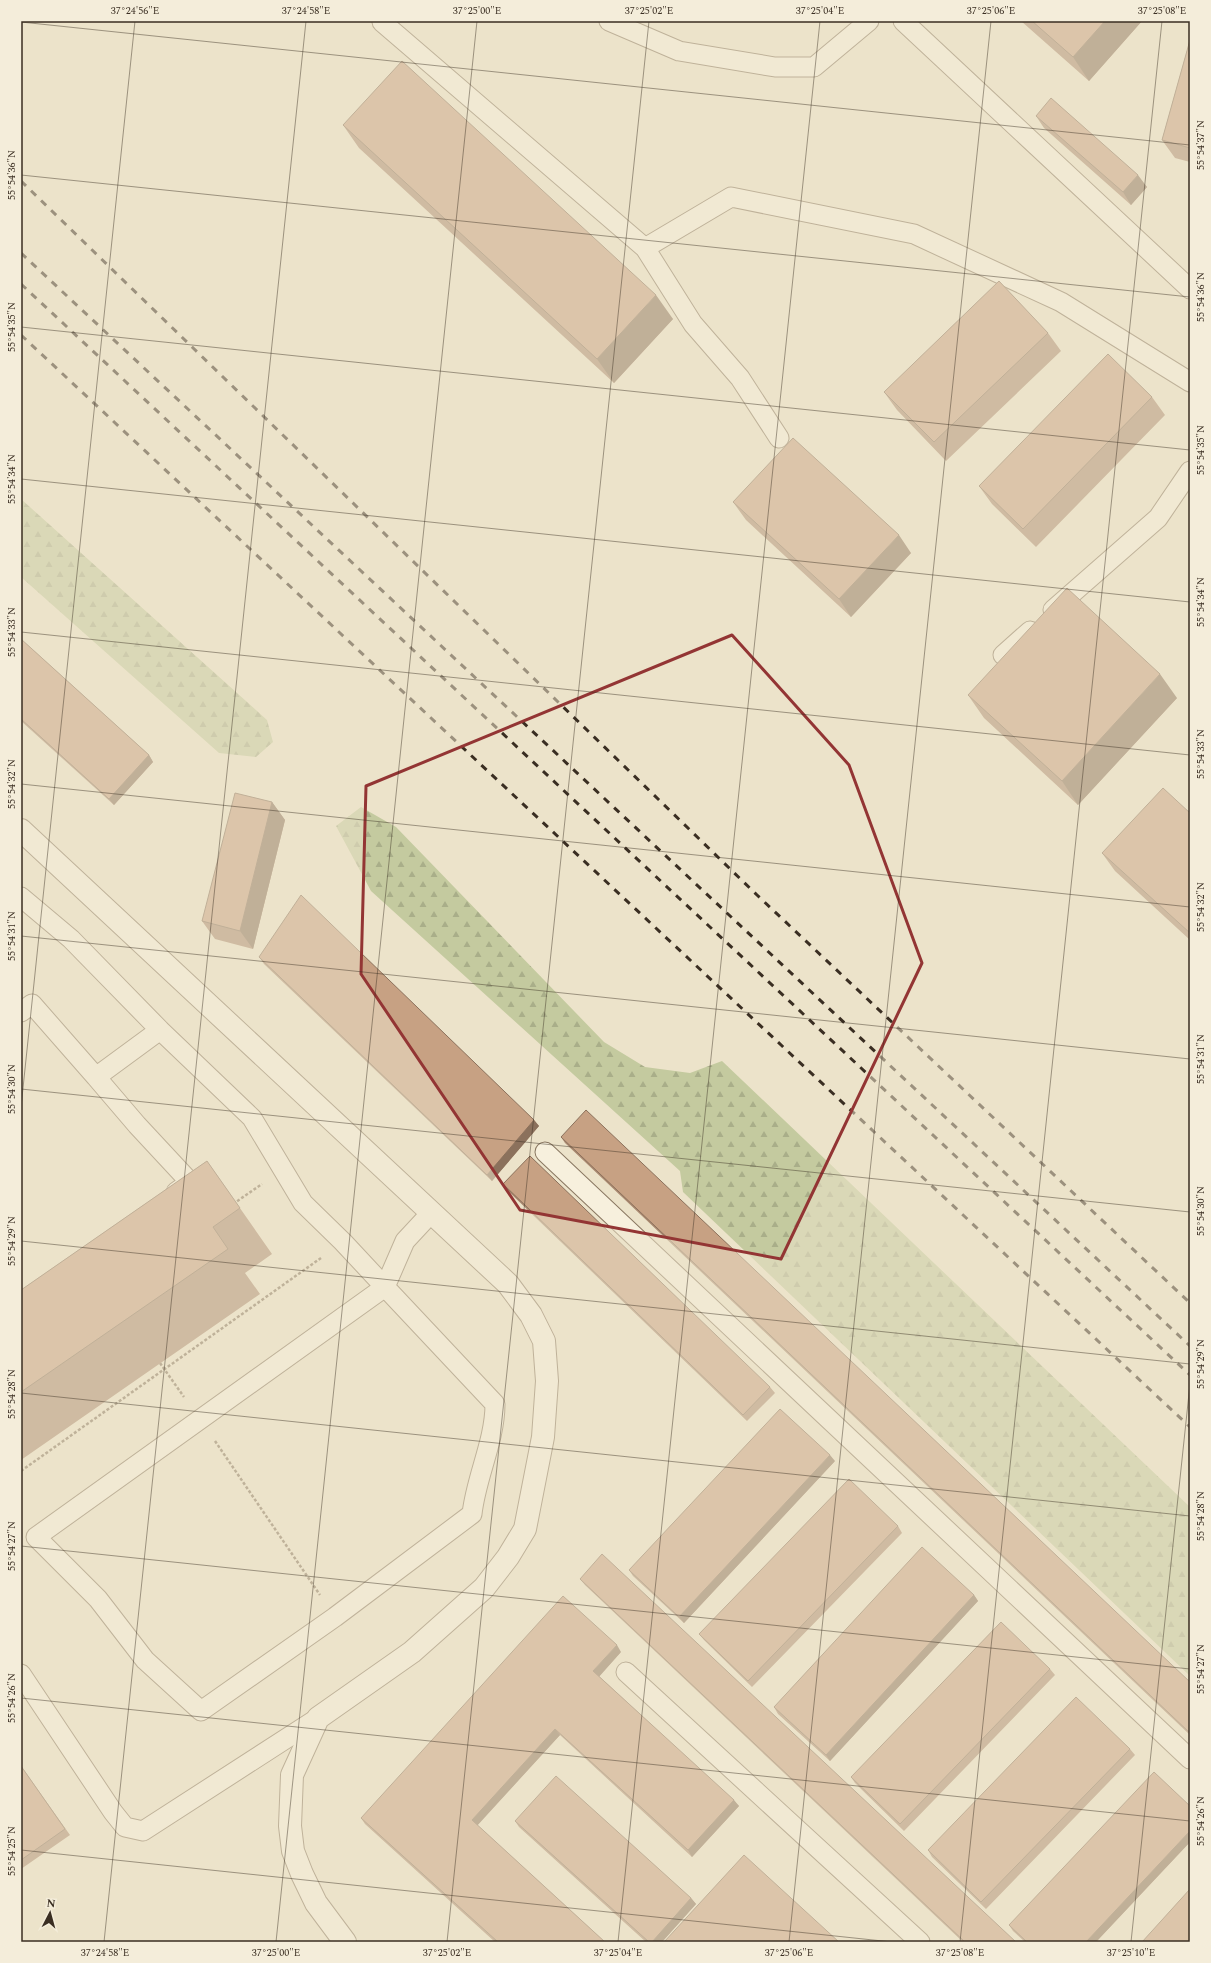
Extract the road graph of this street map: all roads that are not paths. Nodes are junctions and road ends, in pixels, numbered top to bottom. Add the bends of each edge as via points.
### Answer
1 (609, 21) edge
2 (868, 21) edge
3 (903, 21) edge
4 (382, 22) dead end
5 (645, 248) junction
6 (1190, 289) edge
7 (1190, 382) edge
8 (779, 438) dead end
9 (1190, 471) edge
10 (1003, 655) edge
11 (21, 830) edge
12 (21, 897) edge
13 (21, 1012) edge
14 (160, 1030) junction
15 (96, 1077) junction
16 (545, 1152) dead end
17 (164, 1200) edge
18 (431, 1213) junction
19 (385, 1287) junction
20 (626, 1672) dead end
21 (21, 1674) edge
22 (318, 1718) junction
23 (1190, 1758) edge
24 (345, 1942) edge
25 (920, 1942) edge

1 - 2 lane via 679,51 775,67 814,66
3 - 6 lane
4 - 5 lane
5 - 7 lane via 732,197 914,234 1061,302
5 - 8 lane via 693,324 740,378
9 - 10 lane via 1158,518
11 - 18 street
12 - 14 lane via 70,939
13 - 15 lane via 32,1004
14 - 15 lane
14 - 19 lane via 252,1118 303,1203
15 - 17 lane via 190,1182
16 - 23 lane
18 - 19 lane via 404,1240
18 - 22 street via 508,1284 531,1315 544,1341 547,1381 544,1437 525,1529 508,1557 484,1588 412,1652
19 - 19 lane via 495,1404 495,1419 474,1494 472,1514 335,1617 201,1711 145,1660 98,1599 36,1537
20 - 25 lane
21 - 22 lane via 113,1812 125,1827 144,1831
22 - 24 street via 292,1775 290,1826 293,1851 316,1903

